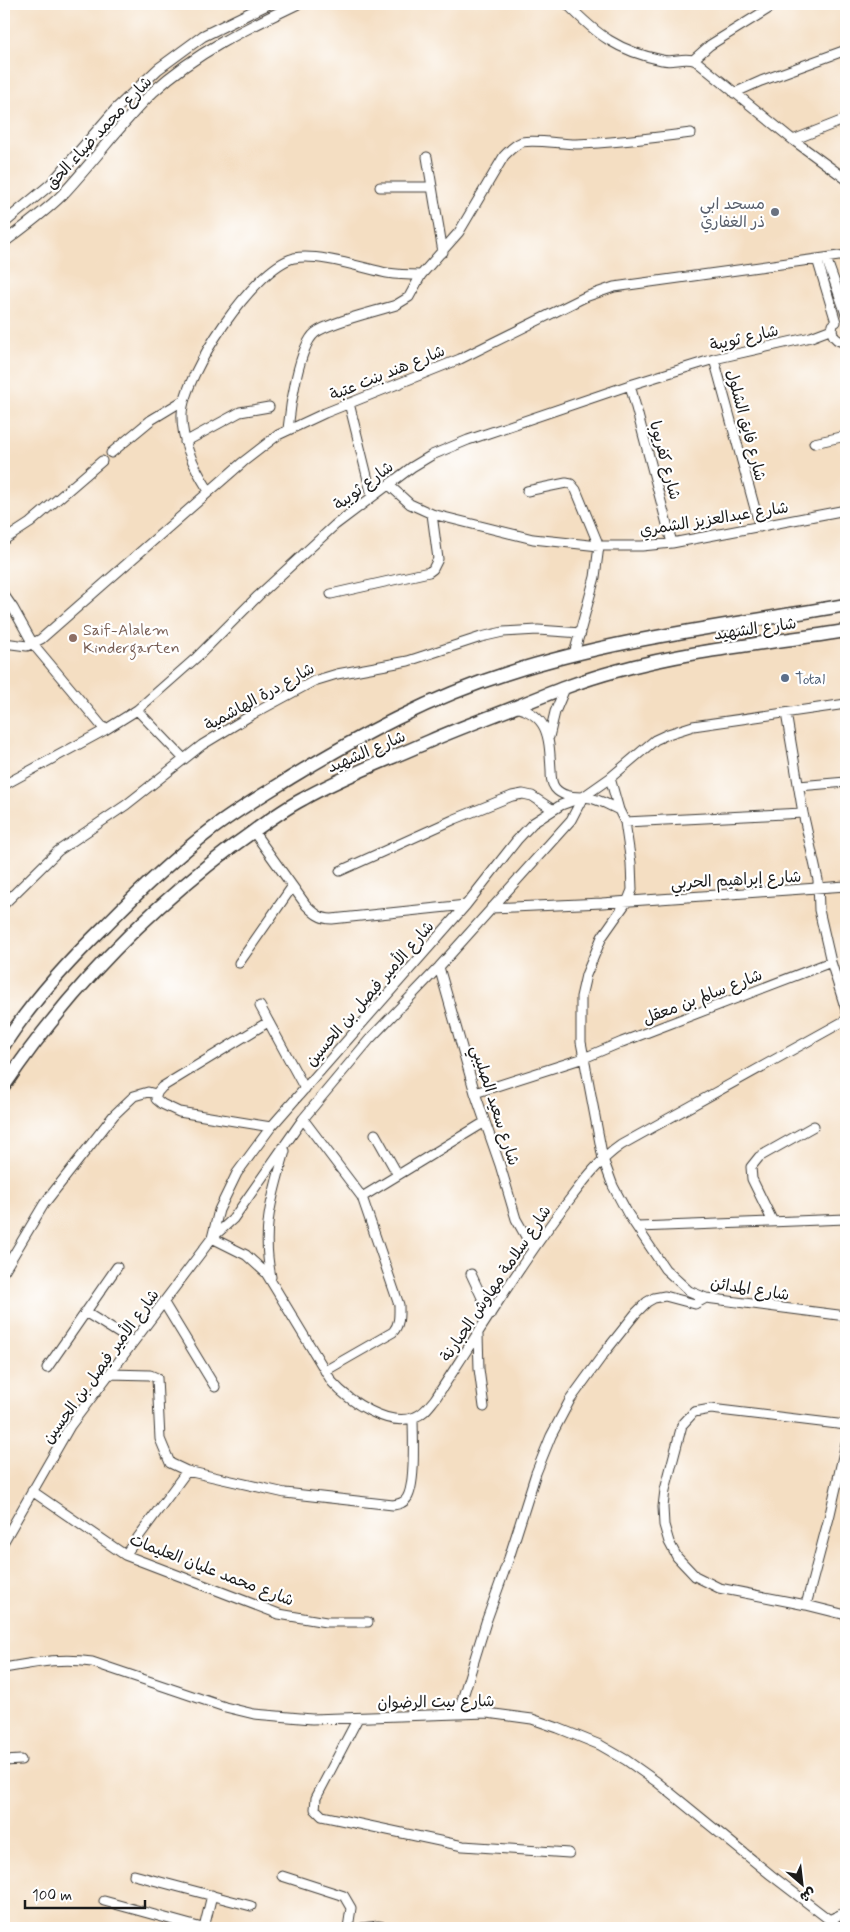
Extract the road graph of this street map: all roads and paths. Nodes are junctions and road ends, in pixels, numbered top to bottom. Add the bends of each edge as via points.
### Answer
1 (268, 4) edge
2 (296, 4) edge
3 (567, 4) edge
4 (776, 4) edge
5 (846, 50) edge
6 (693, 60) junction
7 (734, 92) junction
8 (846, 119) edge
9 (691, 133) dead end
10 (794, 140) junction
11 (428, 157) dead end
12 (846, 179) edge
13 (380, 187) dead end
14 (432, 187) junction
15 (4, 223) edge
16 (4, 242) edge
17 (443, 252) junction
18 (846, 255) edge
19 (821, 259) junction
20 (422, 275) junction
21 (846, 314) edge
22 (846, 319) edge
23 (834, 325) junction
24 (811, 337) junction
25 (837, 340) junction
26 (846, 342) edge
27 (714, 359) junction
28 (630, 385) junction
29 (184, 400) junction
30 (349, 403) junction
31 (270, 407) dead end
32 (288, 429) junction
33 (846, 436) edge
34 (185, 442) junction
35 (814, 443) dead end
36 (111, 453) dead end
37 (102, 462) dead end
38 (389, 485) junction
39 (209, 491) junction
40 (527, 492) dead end
41 (372, 496) junction
42 (846, 510) edge
43 (432, 514) junction
44 (760, 527) junction
45 (4, 540) edge
46 (672, 543) junction
47 (599, 546) junction
48 (331, 594) dead end
49 (4, 595) edge
50 (846, 605) edge
51 (846, 631) edge
52 (581, 633) junction
53 (4, 643) edge
54 (32, 644) junction
55 (574, 654) junction
56 (566, 686) junction
57 (846, 704) edge
58 (515, 707) junction
59 (138, 710) junction
60 (786, 713) junction
61 (105, 730) junction
62 (548, 739) junction
63 (184, 759) junction
64 (610, 778) junction
65 (5, 781) edge
66 (846, 782) edge
67 (799, 786) junction
68 (583, 797) junction
69 (552, 809) junction
70 (619, 810) junction
71 (803, 813) junction
72 (625, 822) junction
73 (253, 832) junction
74 (340, 871) dead end
75 (846, 886) edge
76 (292, 887) junction
77 (819, 889) junction
78 (628, 900) junction
79 (4, 904) edge
80 (466, 905) junction
81 (491, 908) junction
82 (831, 962) junction
83 (239, 963) dead end
84 (439, 967) junction
85 (260, 1006) dead end
86 (846, 1010) edge
87 (846, 1020) edge
88 (268, 1022) junction
89 (4, 1045) edge
90 (584, 1058) junction
91 (4, 1086) edge
92 (305, 1089) junction
93 (156, 1094) junction
94 (475, 1094) junction
95 (303, 1118) junction
96 (485, 1122) junction
97 (814, 1126) dead end
98 (271, 1127) junction
99 (375, 1134) dead end
100 (287, 1144) junction
101 (603, 1159) junction
102 (398, 1175) junction
103 (362, 1197) junction
104 (846, 1219) edge
105 (773, 1222) junction
106 (638, 1227) junction
107 (212, 1238) junction
108 (533, 1249) junction
109 (117, 1267) dead end
110 (4, 1272) edge
111 (472, 1274) dead end
112 (271, 1280) junction
113 (706, 1298) junction
114 (164, 1303) junction
115 (85, 1312) junction
116 (490, 1315) junction
117 (846, 1316) edge
118 (478, 1334) junction
119 (133, 1342) junction
120 (47, 1368) dead end
121 (325, 1371) junction
122 (110, 1374) junction
123 (215, 1387) dead end
124 (484, 1407) dead end
125 (413, 1418) junction
126 (846, 1425) edge
127 (846, 1443) edge
128 (187, 1471) junction
129 (32, 1491) junction
130 (4, 1541) edge
131 (125, 1555) junction
132 (806, 1604) junction
133 (846, 1615) edge
134 (368, 1622) dead end
135 (4, 1668) edge
136 (458, 1713) junction
137 (358, 1718) junction
138 (21, 1760) dead end
139 (4, 1761) edge
140 (569, 1853) dead end
141 (134, 1875) dead end
142 (282, 1876) dead end
143 (212, 1895) junction
144 (104, 1902) dead end
145 (251, 1906) dead end
146 (846, 1912) edge
147 (829, 1920) junction
148 (203, 1928) edge
149 (348, 1928) edge
150 (362, 1928) edge
151 (391, 1928) edge
152 (840, 1928) edge

1 - 15 main road, شارع محمد ضياء الحق via 203,36 158,69 124,101 51,184
2 - 16 main road, شارع محمد ضياء الحق via 214,47 170,78 130,116 63,193
3 - 6 street via 589,25 624,50 661,60
4 - 6 street via 710,45
5 - 7 street
6 - 7 street
7 - 10 street
8 - 10 street
9 - 17 street via 630,141 520,143 504,156 468,218
10 - 12 street
11 - 14 street
13 - 14 street
14 - 17 street
17 - 20 street
18 - 19 street, شارع هند بنت عتبة
19 - 21 street
19 - 23 street
19 - 30 street, شارع هند بنت عتبة via 614,287 585,297 460,358
20 - 29 street via 388,273 315,258 287,260 261,280 234,311 192,379
20 - 32 street via 409,297 400,303 324,327 313,335 298,372
22 - 23 street, شارع ثويبة
23 - 24 street, شارع ثويبة
23 - 25 street via 832,333
24 - 25 street, شارع ثويبة
24 - 27 street, شارع ثويبة
25 - 26 street, شارع ثويبة
27 - 28 street, شارع ثويبة
27 - 44 street, شارع فايق الشلول
28 - 38 street, شارع ثويبة via 450,447 412,467
28 - 46 street, شارع كفريوبا
29 - 34 street
29 - 36 street via 151,420
30 - 32 street, شارع هند بنت عتبة
30 - 41 street
31 - 34 street via 240,412
32 - 39 street, شارع هند بنت عتبة
33 - 35 street
34 - 39 street
37 - 45 street via 30,523
38 - 41 street, شارع ثويبة
38 - 43 street, شارع عبدالعزيز الشمري via 410,504
39 - 54 street, شارع هند بنت عتبة
40 - 47 street via 571,484
41 - 59 street, شارع ثويبة via 335,525
42 - 44 street, شارع عبدالعزيز الشمري
43 - 47 street, شارع عبدالعزيز الشمري via 533,539
43 - 48 street via 438,559 433,569
44 - 46 street, شارع عبدالعزيز الشمري
46 - 47 street, شارع عبدالعزيز الشمري
47 - 52 street via 596,578
49 - 54 street
50 - 55 highway, شارع الشهيد
51 - 56 highway, شارع الشهيد via 664,659
52 - 55 street
52 - 63 street, شارع درة الهاشمية via 503,632 408,661 329,676 234,724
53 - 54 street
54 - 61 street
55 - 89 highway, شارع الشهيد via 494,677 419,708 337,749 235,812 178,858 98,932 50,984
56 - 58 highway, شارع الشهيد
56 - 62 street
57 - 60 street, شارع الأمير فيصل بن الحسين
58 - 62 street via 525,709 541,721
58 - 73 highway, شارع الشهيد via 331,784
59 - 61 street, شارع ثويبة
59 - 63 street
60 - 64 street, شارع الأمير فيصل بن الحسين via 681,729 655,740
60 - 67 street
61 - 65 street, شارع ثويبة
62 - 68 street via 553,785 564,794
63 - 79 street, شارع درة الهاشمية via 126,805 58,851
64 - 68 street, شارع الأمير فيصل بن الحسين
64 - 70 street
66 - 67 street
67 - 71 street
68 - 69 street, شارع الأمير فيصل بن الحسين
68 - 70 street
68 - 81 street, شارع الأمير فيصل بن الحسين via 570,820
69 - 74 street via 532,796 512,796
69 - 80 street, شارع الأمير فيصل بن الحسين via 521,836
70 - 72 street
71 - 72 street
71 - 77 street
72 - 78 street via 632,879
73 - 76 street
73 - 91 highway, شارع الشهيد via 168,899 97,968 36,1040
75 - 77 street, شارع إبراهيم الحربي
76 - 80 street via 312,912 327,919
76 - 83 street
77 - 78 street, شارع إبراهيم الحربي
77 - 82 street via 819,910
78 - 81 street, شارع إبراهيم الحربي
78 - 90 street, شارع المدائن via 602,937 583,985 581,1042
80 - 92 street, شارع الأمير فيصل بن الحسين
81 - 84 street, شارع الأمير فيصل بن الحسين
82 - 86 street
82 - 90 street, شارع سالم بن معقل
84 - 94 street, شارع سعيد الصليبي
84 - 95 street, شارع الأمير فيصل بن الحسين via 369,1040
85 - 88 street
87 - 101 street, شارع سلامة مهاوش الحبارنة via 621,1145
88 - 92 street
88 - 93 street via 162,1087
90 - 94 street, شارع سالم بن معقل
90 - 101 street, شارع المدائن
92 - 98 street, شارع الأمير فيصل بن الحسين
93 - 98 street via 162,1104 179,1112
93 - 110 street via 148,1092 134,1096 114,1115 44,1204
94 - 96 street, شارع سعيد الصليبي
95 - 100 street, شارع الأمير فيصل بن الحسين
95 - 103 street
96 - 102 street
96 - 108 street, شارع سعيد الصليبي via 516,1219
97 - 105 street via 759,1157 751,1166 752,1179
98 - 107 street, شارع الأمير فيصل بن الحسين via 237,1173 219,1210
99 - 102 street
100 - 107 street, شارع الأمير فيصل بن الحسين via 239,1211
100 - 112 street via 270,1203 266,1230
101 - 106 street, شارع المدائن via 620,1200
101 - 108 street, شارع سلامة مهاوش الحبارنة
102 - 103 street
103 - 121 street via 399,1305 399,1321 393,1332
104 - 105 street
105 - 106 street
106 - 113 street, شارع المدائن via 665,1269 689,1291
107 - 112 street via 253,1260
107 - 114 street, شارع الأمير فيصل بن الحسين
108 - 116 street, شارع سلامة مهاوش الحبارنة
109 - 115 street
111 - 116 street
112 - 121 street
113 - 117 street, شارع المدائن
113 - 136 street via 695,1304 665,1296 647,1302 570,1400 536,1473
114 - 119 street, شارع الأمير فيصل بن الحسين
114 - 123 street
115 - 119 street
115 - 120 street
116 - 118 street, شارع سلامة مهاوش الحبارنة
118 - 124 street
118 - 125 street, شارع سلامة مهاوش الحبارنة via 435,1399 425,1411
119 - 122 street, شارع الأمير فيصل بن الحسين
121 - 125 street via 339,1390 362,1407 390,1417
122 - 128 street via 157,1378 160,1439 170,1463
122 - 129 street, شارع الأمير فيصل بن الحسين via 70,1426
125 - 128 street via 408,1496 393,1505 284,1492
126 - 132 street via 700,1410 682,1425 666,1490 663,1516 668,1542 677,1557 696,1576 719,1588
127 - 132 street
128 - 131 street
129 - 130 street, شارع الأمير فيصل بن الحسين
129 - 131 street, شارع محمد عليان العليمات
131 - 134 street, شارع محمد عليان العليمات via 279,1614 326,1622
132 - 133 street
135 - 137 street, شارع بيت الرضوان via 54,1660 78,1660 254,1714
136 - 137 street, شارع بيت الرضوان
136 - 147 street, شارع بيت الرضوان via 532,1719 587,1740 626,1760 658,1782
137 - 140 street via 316,1798 315,1809 322,1816 463,1846
138 - 139 street
141 - 143 street
142 - 149 street via 344,1896 352,1908
143 - 145 street
143 - 148 street
144 - 148 street
146 - 147 street
147 - 152 street, شارع بيت الرضوان
150 - 151 street

